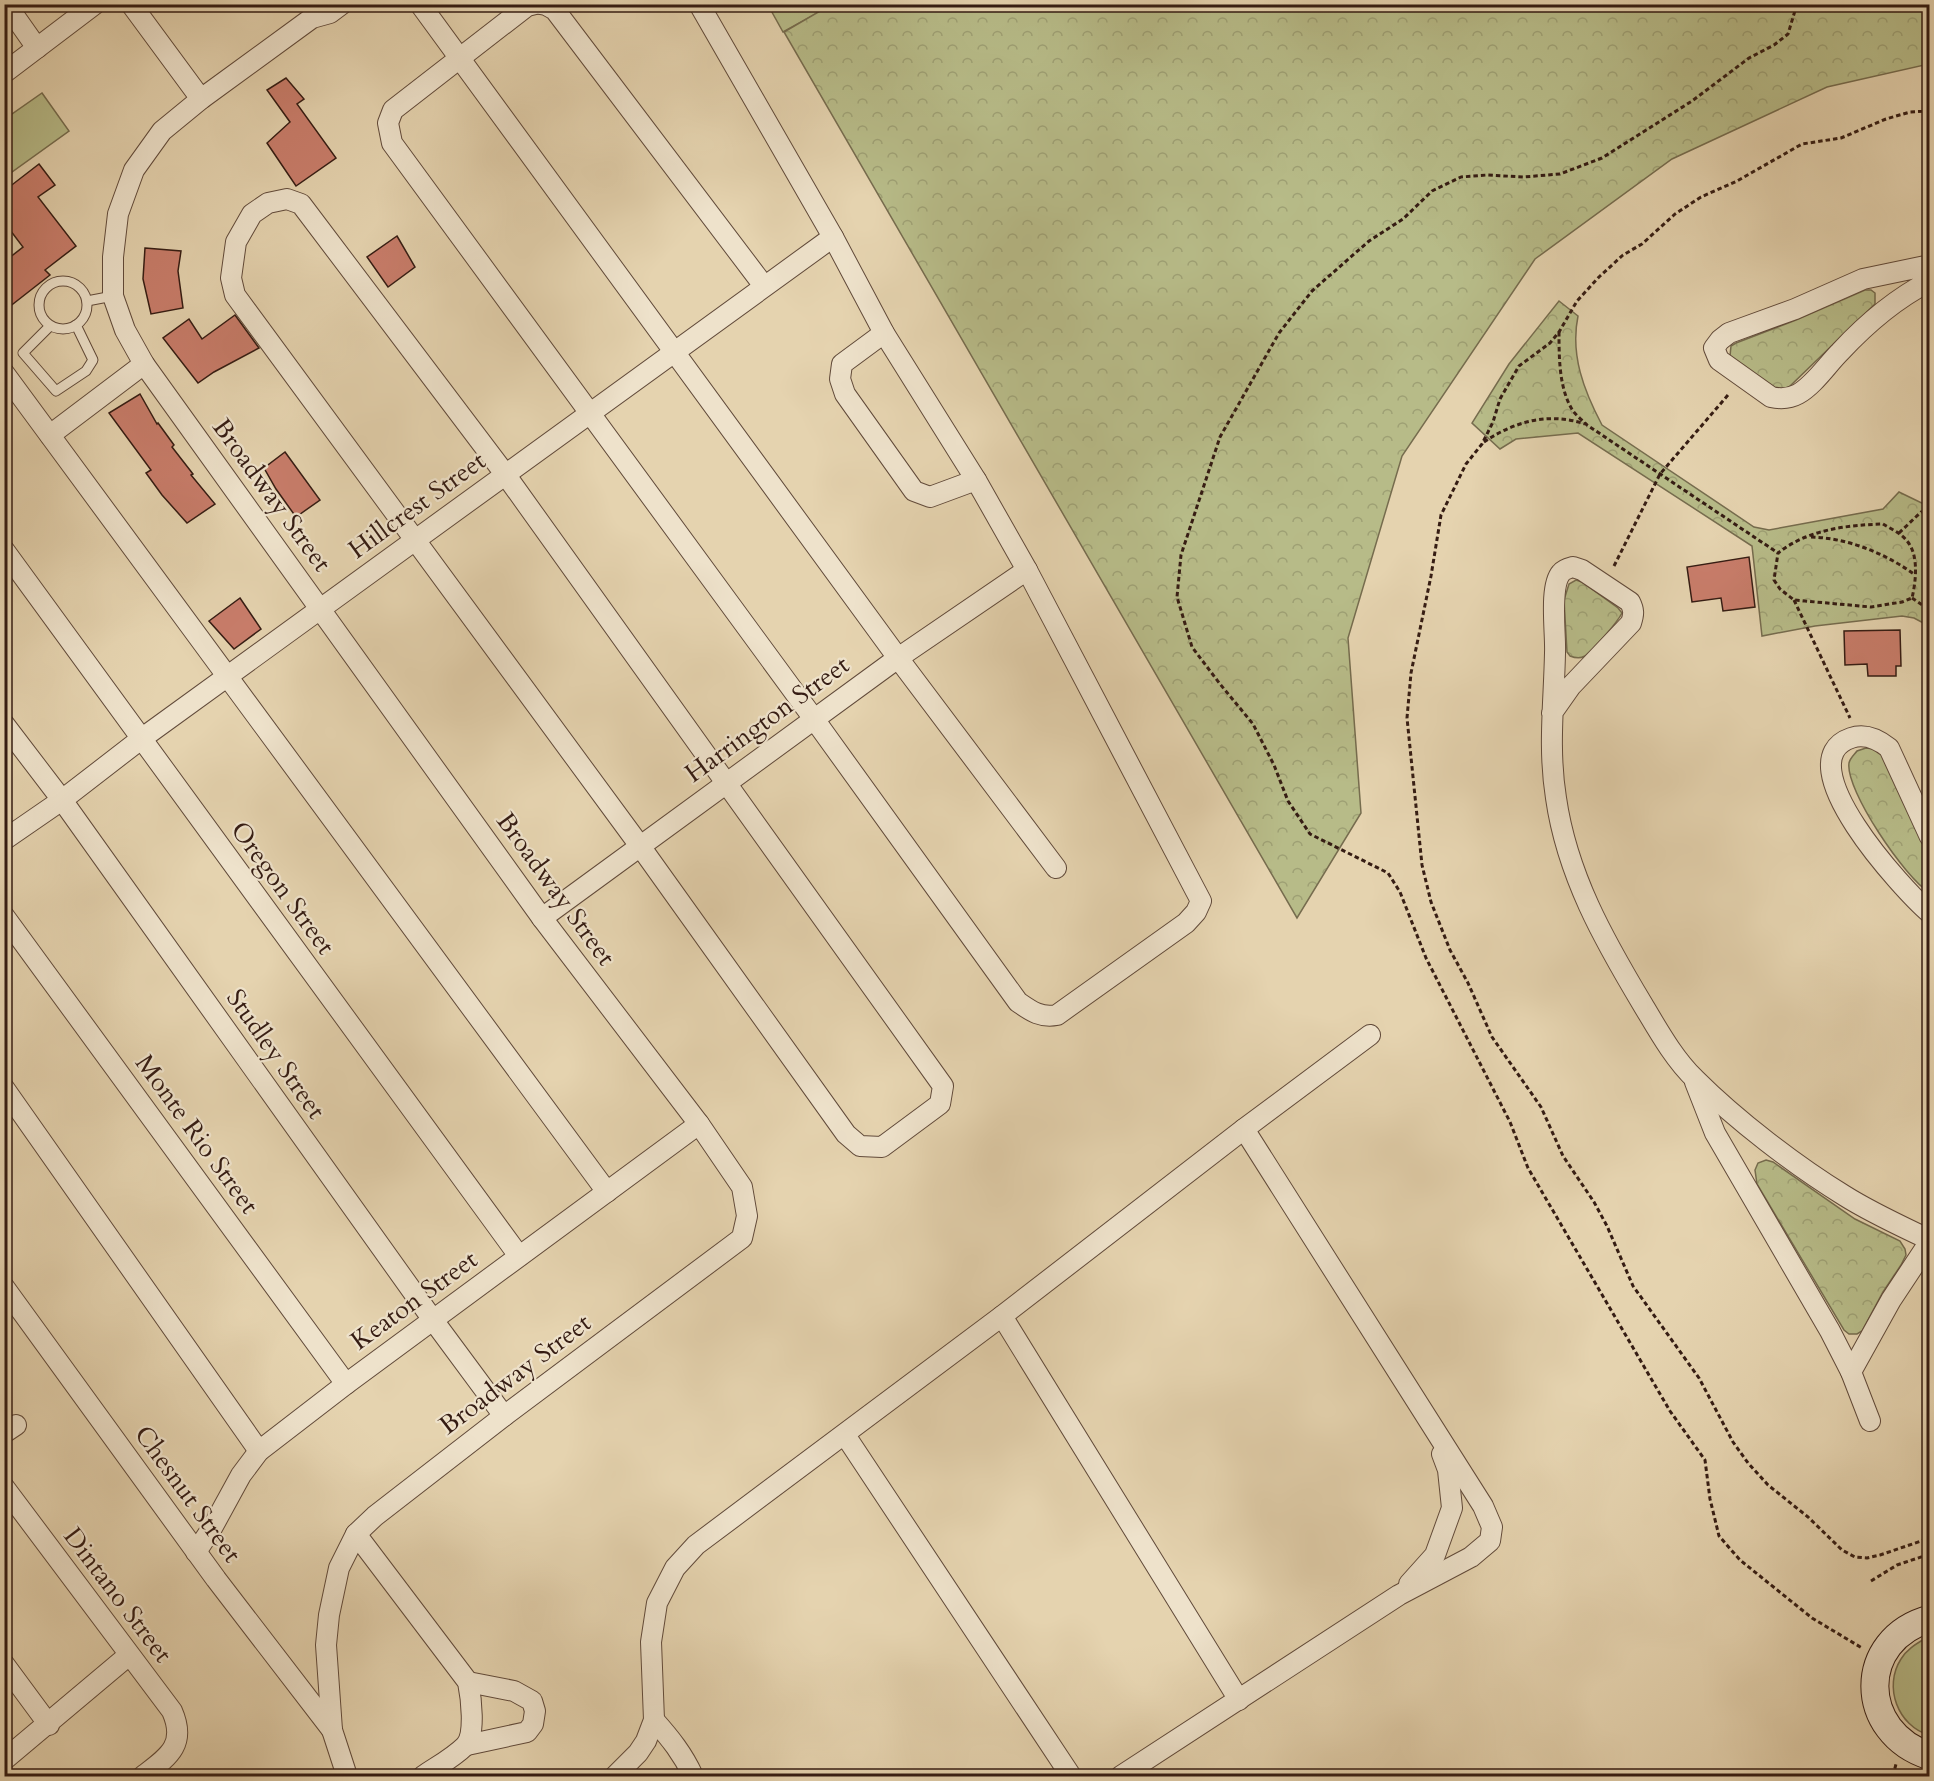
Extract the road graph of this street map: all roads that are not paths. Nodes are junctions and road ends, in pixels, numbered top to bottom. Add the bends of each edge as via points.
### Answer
1 (6, 4) edge
2 (95, 4) edge
3 (131, 4) edge
4 (342, 4) edge
5 (420, 4) edge
6 (535, 4) edge
7 (540, 4) edge
8 (699, 4) edge
9 (305, 9) edge
10 (37, 48) junction
11 (460, 58) junction
12 (4, 73) edge
13 (201, 99) junction
14 (833, 237) junction
15 (1929, 265) edge
16 (1929, 281) edge
17 (764, 286) junction
18 (113, 296) junction
19 (87, 301) junction
20 (76, 325) junction
21 (50, 326) junction
22 (884, 333) junction
23 (673, 352) junction
24 (144, 364) junction
25 (4, 373) edge
26 (590, 412) junction
27 (50, 435) junction
28 (505, 474) junction
29 (976, 480) junction
30 (416, 539) junction
31 (4, 550) edge
32 (1027, 570) junction
33 (320, 609) junction
34 (898, 657) junction
35 (228, 676) junction
36 (1552, 713) junction
37 (814, 718) junction
38 (4, 724) edge
39 (141, 739) junction
40 (725, 783) junction
41 (62, 800) junction
42 (1929, 837) edge
43 (4, 840) edge
44 (640, 846) junction
45 (1056, 868) dead end
46 (1929, 913) edge
47 (4, 916) edge
48 (542, 918) junction
49 (1370, 1035) dead end
50 (1694, 1078) junction
51 (4, 1088) edge
52 (699, 1124) junction
53 (1244, 1129) junction
54 (607, 1192) junction
55 (1929, 1240) edge
56 (519, 1256) junction
57 (4, 1287) edge
58 (1002, 1316) junction
59 (433, 1320) junction
60 (1851, 1372) junction
61 (346, 1384) junction
62 (504, 1416) junction
63 (1870, 1421) dead end
64 (1434, 1430) junction
65 (845, 1435) junction
66 (259, 1451) junction
67 (4, 1487) edge
68 (356, 1534) junction
69 (196, 1552) junction
70 (1399, 1595) junction
71 (1929, 1619) edge
72 (129, 1655) junction
73 (4, 1664) edge
74 (468, 1682) junction
75 (1239, 1700) junction
76 (654, 1720) junction
77 (49, 1725) junction
78 (332, 1730) junction
79 (467, 1745) junction
80 (1929, 1756) edge
81 (4, 1760) edge
82 (1929, 1770) edge
83 (143, 1776) edge
84 (347, 1776) edge
85 (423, 1776) edge
86 (615, 1776) edge
87 (693, 1776) edge
88 (1071, 1776) edge
89 (1121, 1776) edge
90 (1928, 1776) edge

1 - 10 street
2 - 10 street
3 - 13 street
4 - 9 street, Broadway Street via 330,13
5 - 11 street
6 - 11 street via 527,6
7 - 17 street via 555,10
8 - 14 street
9 - 13 street, Broadway Street
10 - 12 street
11 - 23 street
11 - 26 street via 393,110 388,123 392,143
13 - 18 street, Broadway Street via 162,131 134,170 118,214
14 - 17 street, Hillcrest Street
14 - 22 street
15 - 16 street via 1863,279 1730,333 1714,348 1715,354 1771,397 1790,398 1805,389 1888,307
17 - 23 street, Hillcrest Street
18 - 19 lane
18 - 24 street, Broadway Street via 125,330
19 - 20 lane via 85,315
19 - 21 lane via 72,283 57,281 49,285 38,305
20 - 21 lane via 63,330
20 - 21 lane via 93,360 86,371 56,392 23,353
22 - 29 street
22 - 29 street via 842,364 840,379 845,394 914,491 930,497
23 - 26 street, Hillcrest Street
23 - 34 street
24 - 27 street
24 - 33 street, Broadway Street
25 - 27 street
26 - 28 street, Hillcrest Street
26 - 37 street
27 - 35 street
28 - 30 street, Hillcrest Street
28 - 30 street via 301,204 287,199 268,203 252,214 236,242 231,278 235,296
28 - 40 street
29 - 32 street
30 - 33 street, Hillcrest Street
30 - 44 street
31 - 39 street, Oregon Street
32 - 34 street, Harrington Street
32 - 37 street via 1200,901 1186,923 1057,1015 1035,1014 1018,1002
33 - 35 street, Hillcrest Street
33 - 48 street, Broadway Street
34 - 37 street, Harrington Street
34 - 45 street
35 - 39 street, Hillcrest Street
35 - 54 street
36 - 36 street via 1634,616 1629,602 1573,567 1560,574 1555,588
36 - 50 street via 1550,745 1556,799 1579,887 1616,960 1661,1035
37 - 40 street, Harrington Street
38 - 41 street, Studley Street
39 - 41 street, Hillcrest Street
39 - 56 street, Oregon Street
40 - 44 street, Harrington Street
40 - 44 street via 943,1086 940,1104 927,1115 882,1147 860,1146 846,1134
41 - 43 street, Hillcrest Street
41 - 59 street, Studley Street
42 - 46 street via 1889,748 1860,736 1840,744 1830,764 1844,807 1887,870
44 - 48 street, Harrington Street
47 - 61 street, Monte Rio Street
48 - 52 street, Broadway Street
49 - 53 street
50 - 55 street via 1766,1140 1830,1186
50 - 60 street via 1715,1133
51 - 66 street
52 - 54 street, Keaton Street
52 - 62 street, Broadway Street via 742,1187 747,1216 742,1238
53 - 58 street
53 - 64 street
54 - 56 street, Keaton Street
55 - 60 street
56 - 59 street, Keaton Street
57 - 69 street, Chesnut Street
58 - 65 street
58 - 75 street
59 - 61 street, Keaton Street
59 - 62 street, Studley Street
60 - 63 street
61 - 66 street, Keaton Street
62 - 68 street, Broadway Street
64 - 70 street via 1448,1470 1452,1508 1435,1555
64 - 70 street via 1484,1506 1492,1527 1490,1541 1471,1557
65 - 76 street via 696,1545 675,1568 657,1603 651,1642
65 - 88 street
66 - 69 street, Keaton Street
67 - 72 street, Dintano Street
68 - 74 street
68 - 78 street, Broadway Street via 339,1568 328,1615 326,1645
69 - 78 street, Chesnut Street
70 - 75 street
71 - 80 street via 1902,1632 1890,1644 1875,1677 1879,1713 1888,1729 1900,1743
72 - 77 street
72 - 83 street, Dintano Street via 178,1724 178,1739 170,1753
73 - 77 street
74 - 79 street via 471,1720
74 - 79 street via 514,1691 532,1701 535,1711 533,1724 526,1732
75 - 89 street
76 - 86 street via 638,1753
76 - 87 street via 675,1743
77 - 81 street
78 - 84 street, Broadway Street
79 - 85 street
82 - 90 street

